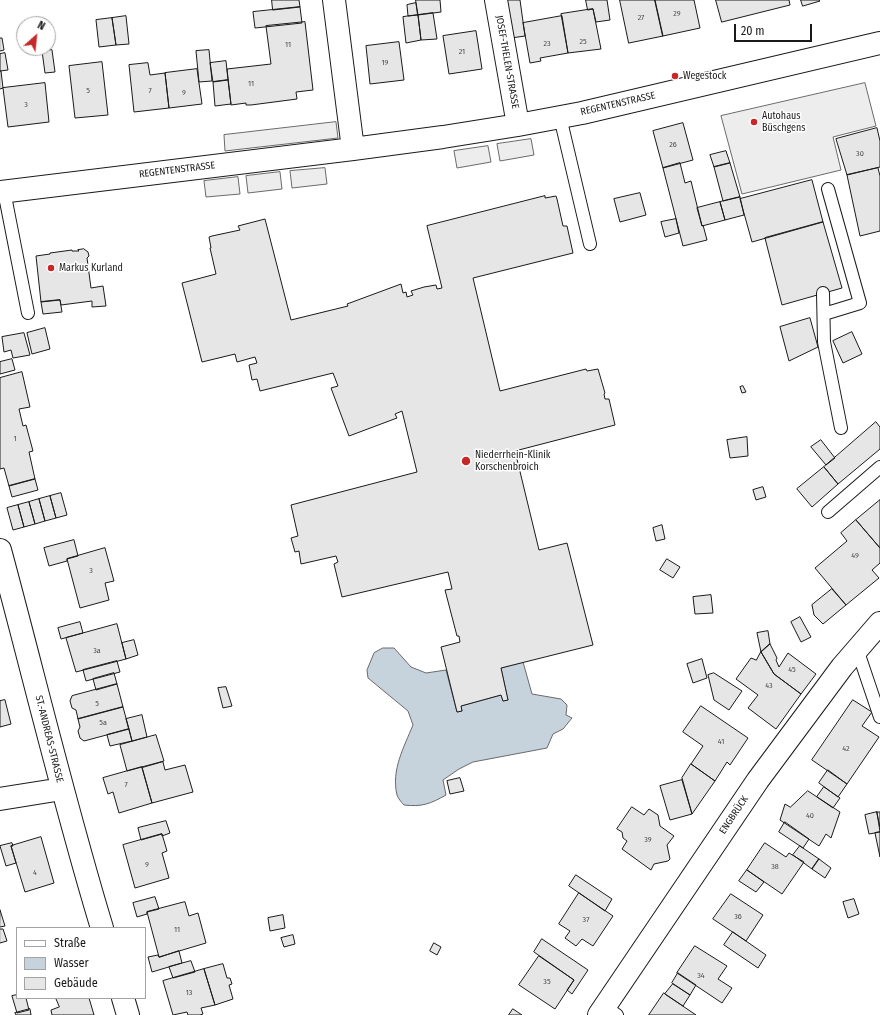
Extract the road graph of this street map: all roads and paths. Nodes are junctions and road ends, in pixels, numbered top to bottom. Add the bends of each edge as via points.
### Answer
1 (334, 0) edge
2 (496, 0) edge
3 (880, 43) edge
4 (560, 117) junction
5 (518, 125) junction
6 (353, 149) junction
7 (828, 189) dead end
8 (2, 192) edge
9 (590, 244) dead end
10 (823, 293) dead end
11 (28, 313) dead end
12 (824, 314) junction
13 (841, 428) dead end
14 (880, 467) edge
15 (828, 512) dead end
16 (0, 550) edge
17 (880, 623) edge
18 (857, 649) junction
19 (880, 717) edge
20 (62, 789) junction
21 (0, 799) edge
22 (102, 927) edge
23 (123, 999) edge
24 (607, 1012) edge
25 (128, 1015) edge

1 - 6 street
2 - 5 street, JOSEF-THELEN-STRASSE
3 - 4 street, REGENTENSTRASSE
4 - 5 street, REGENTENSTRASSE
4 - 9 lane
5 - 6 street, REGENTENSTRASSE
6 - 8 street, REGENTENSTRASSE
7 - 12 lane via 860,303
8 - 11 lane
10 - 12 lane
12 - 13 lane via 824,342
14 - 15 lane
16 - 20 street, ST.-ANDREAS-STRASSE
17 - 18 street, ENGBRÜCK
18 - 19 lane
18 - 24 street, ENGBRÜCK via 744,800
20 - 21 street
20 - 22 street, ST.-ANDREAS-STRASSE
23 - 25 street

